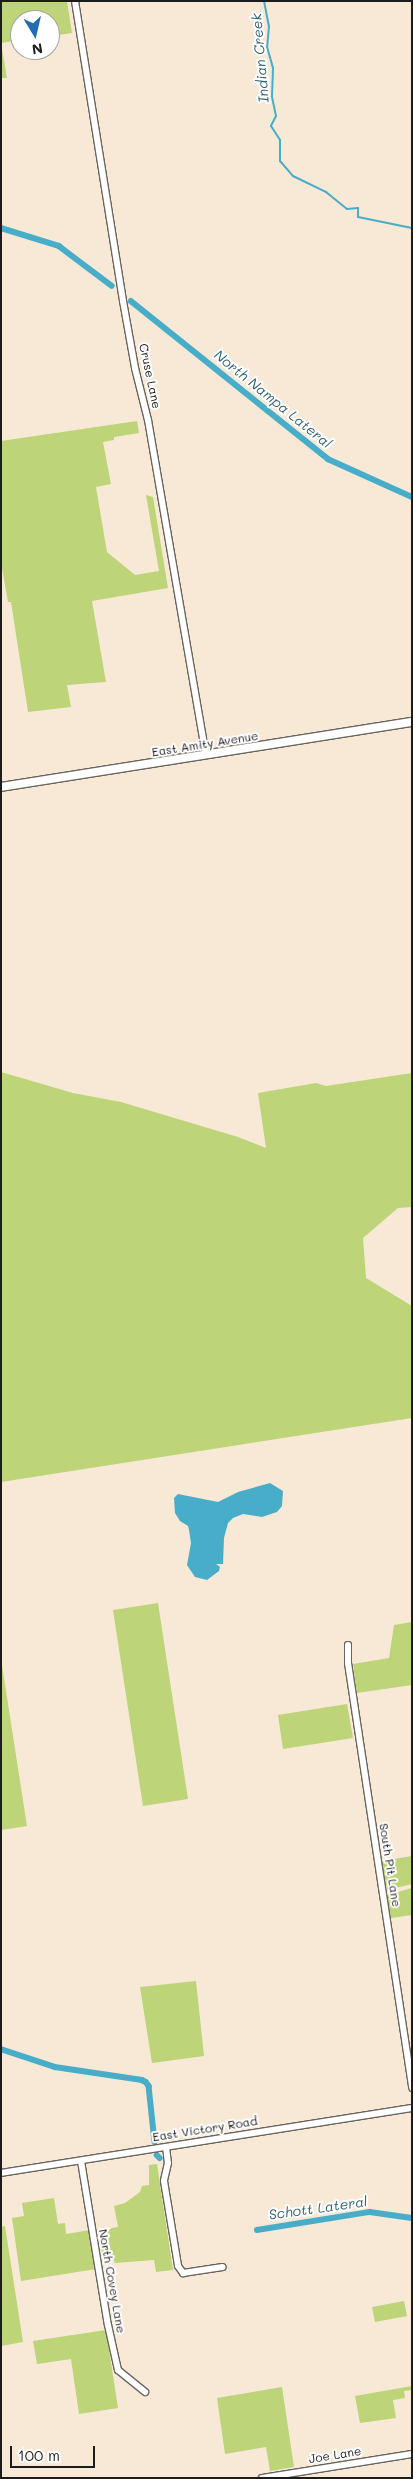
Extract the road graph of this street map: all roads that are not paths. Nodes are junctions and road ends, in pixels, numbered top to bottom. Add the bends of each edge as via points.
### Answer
1 (75, 1) edge
2 (412, 722) edge
3 (206, 755) junction
4 (1, 788) edge
5 (348, 1646) dead end
6 (412, 2088) edge
7 (412, 2108) edge
8 (166, 2147) junction
9 (81, 2161) junction
10 (1, 2173) edge
11 (223, 2267) dead end
12 (144, 2392) dead end
13 (412, 2454) edge
14 (262, 2478) edge

1 - 3 street, Cruse Lane via 125,311 148,420
2 - 3 main road, East Amity Avenue
3 - 4 main road, East Amity Avenue
5 - 6 street, South Pit Lane via 349,1672
7 - 8 street, East Victory Road
8 - 9 street, East Victory Road
8 - 11 street via 168,2163 164,2181 178,2266 183,2273
9 - 10 street, East Victory Road
9 - 12 street, North Covey Lane via 106,2319 118,2370
13 - 14 street, Joe Lane

